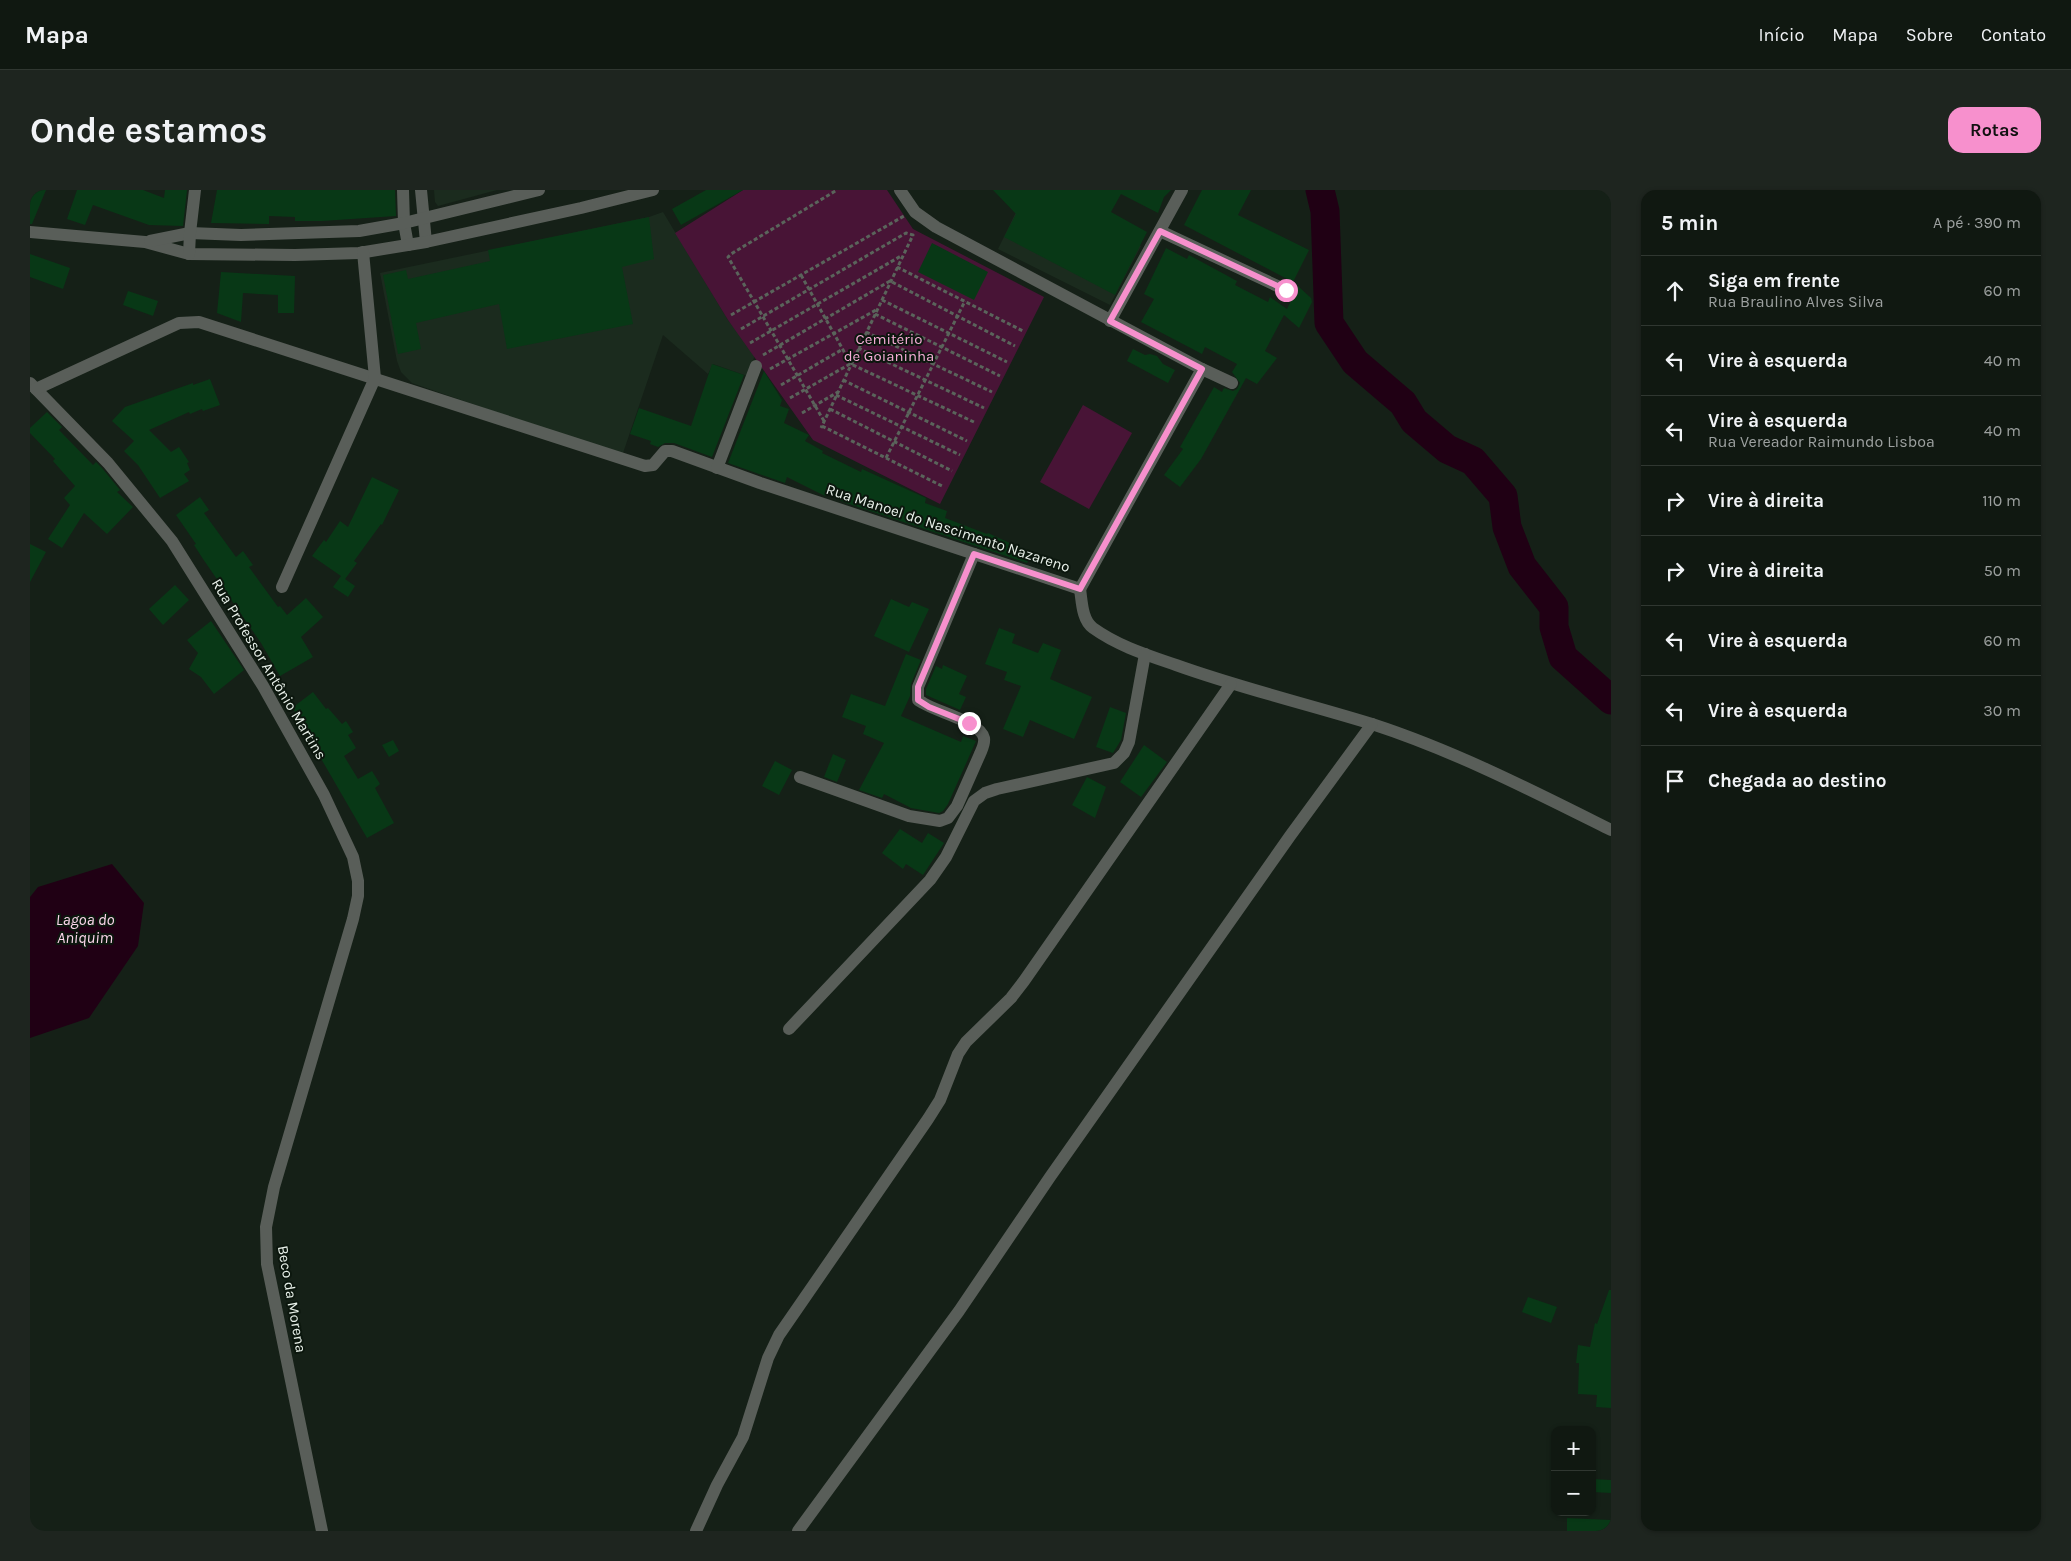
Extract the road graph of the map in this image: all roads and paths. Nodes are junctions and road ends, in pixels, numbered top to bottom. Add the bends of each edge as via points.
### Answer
1 (195, 190) edge
2 (403, 190) edge
3 (421, 190) edge
4 (539, 190) edge
5 (654, 190) edge
6 (837, 190) edge
7 (900, 190) edge
8 (1182, 190) edge
9 (904, 216) dead end
10 (423, 219) junction
11 (404, 224) junction
12 (1160, 231) junction
13 (30, 232) edge
14 (190, 233) junction
15 (146, 242) junction
16 (426, 242) junction
17 (408, 246) junction
18 (363, 252) junction
19 (189, 254) junction
20 (903, 255) junction
21 (897, 267) junction
22 (801, 275) junction
23 (890, 281) junction
24 (809, 289) junction
25 (1286, 290) dead end
26 (882, 300) junction
27 (965, 301) junction
28 (754, 302) junction
29 (818, 304) junction
30 (877, 310) junction
31 (875, 314) junction
32 (731, 315) dead end
33 (762, 316) junction
34 (958, 316) junction
35 (826, 319) junction
36 (1110, 321) junction
37 (741, 329) dead end
38 (770, 331) junction
39 (1023, 331) dead end
40 (866, 332) junction
41 (834, 333) junction
42 (949, 333) junction
43 (750, 343) dead end
44 (779, 346) junction
45 (1015, 346) dead end
46 (942, 347) junction
47 (858, 348) junction
48 (843, 349) junction
49 (787, 359) junction
50 (758, 361) joint
51 (1007, 362) dead end
52 (851, 364) junction
53 (933, 364) junction
54 (770, 369) dead end
55 (1202, 369) junction
56 (796, 376) junction
57 (1000, 376) dead end
58 (375, 378) junction
59 (843, 380) junction
60 (925, 380) junction
61 (1232, 383) dead end
62 (781, 384) dead end
63 (33, 386) edge
64 (805, 390) junction
65 (992, 392) dead end
66 (837, 393) junction
67 (918, 395) junction
68 (790, 398) dead end
69 (814, 405) junction
70 (984, 408) dead end
71 (830, 409) junction
72 (909, 412) junction
73 (802, 413) dead end
74 (824, 422) junction
75 (976, 423) dead end
76 (902, 427) junction
77 (895, 441) junction
78 (967, 441) dead end
79 (960, 455) dead end
80 (886, 458) junction
81 (718, 468) junction
82 (952, 471) dead end
83 (944, 487) dead end
84 (974, 554) junction
85 (282, 588) dead end
86 (1080, 589) junction
87 (1145, 654) junction
88 (1231, 684) junction
89 (1372, 724) junction
90 (800, 777) dead end
91 (1611, 830) edge
92 (324, 1018) joint
93 (789, 1028) dead end
94 (322, 1531) edge
95 (696, 1531) edge
96 (798, 1531) edge

1 - 14 street
2 - 11 street
3 - 10 street
4 - 10 street
5 - 16 street
6 - 28 path via 729,255 729,262
7 - 36 street via 923,220
8 - 12 street
9 - 22 path
10 - 11 street
10 - 16 street
11 - 14 street via 359,231 241,235
11 - 17 street
12 - 25 street
12 - 36 street
13 - 15 street
14 - 15 street
14 - 19 street
15 - 19 street
16 - 17 street
17 - 18 street
18 - 19 street
18 - 58 street
20 - 21 path
20 - 24 path via 913,235 910,233
20 - 29 path
21 - 23 path
21 - 27 path
22 - 24 path
22 - 28 path
23 - 26 path
23 - 34 path
23 - 35 path
24 - 29 path
24 - 33 path
26 - 30 path
26 - 42 path
27 - 34 path
27 - 39 path
28 - 32 path
28 - 33 path
29 - 35 path
29 - 38 path
30 - 31 path
30 - 41 path
31 - 40 path
31 - 46 path
33 - 37 path
33 - 38 path
34 - 42 path
34 - 45 path
35 - 41 path
35 - 44 path
36 - 55 street
38 - 43 path
38 - 44 path
40 - 47 path
40 - 53 path
41 - 48 path
41 - 49 path
42 - 46 path
42 - 51 path
44 - 49 path
44 - 50 path
46 - 53 path
46 - 57 path
47 - 52 path
47 - 60 path
48 - 52 path
48 - 56 path
49 - 54 path
49 - 56 path
50 - 81 street
52 - 59 path
52 - 64 path
52 - 67 path
53 - 60 path
53 - 65 path
55 - 61 street
55 - 86 street, Rua Manoel do Nascimento Nazareno
56 - 62 path
56 - 64 path
58 - 63 street via 217,327 188,322 179,323
58 - 81 street, Rua Manoel do Nascimento Nazareno via 645,466 653,465 665,451
58 - 85 street
59 - 66 path
59 - 72 path
60 - 67 path
60 - 70 path
63 - 92 street, Rua Professor Antônio Martins via 108,463 172,541 291,734 353,857 357,868 358,896
64 - 68 path
64 - 69 path
66 - 69 path
66 - 71 path
66 - 76 path
67 - 72 path
67 - 75 path
69 - 73 path
69 - 74 path
71 - 74 path
71 - 77 path
72 - 76 path
72 - 78 path
74 - 80 path via 821,427
76 - 77 path
76 - 79 path
77 - 80 path
77 - 82 path
80 - 83 path
81 - 84 street, Rua Manoel do Nascimento Nazareno
84 - 86 street, Rua Manoel do Nascimento Nazareno
84 - 90 street via 918,687 918,700 969,723 984,737 980,754 953,813 940,821 917,818
86 - 87 street via 1084,614 1091,626 1113,641
87 - 88 street
87 - 93 street via 1129,742 1124,753 1114,763 997,789 974,801 946,857 930,880
88 - 89 street
88 - 95 street via 1024,981 966,1042 932,1113 779,1335 768,1358 743,1436
89 - 91 street via 1441,749
89 - 96 street via 1050,1177 959,1311
92 - 94 street, Beco da Morena via 274,1187 265,1243 270,1287

